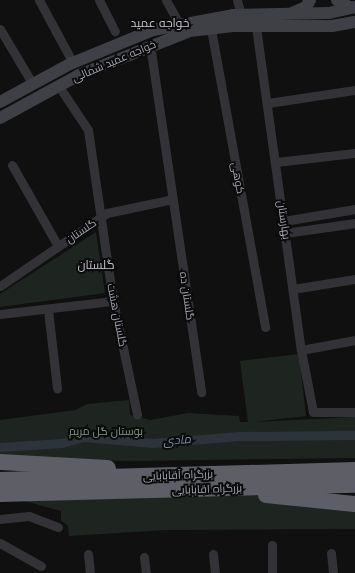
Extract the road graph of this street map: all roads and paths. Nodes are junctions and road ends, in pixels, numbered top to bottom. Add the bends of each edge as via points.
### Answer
1 (39, 0) edge
2 (99, 0) edge
3 (166, 0) edge
4 (237, 0) edge
5 (310, 0) edge
6 (337, 0) edge
7 (353, 8) edge
8 (242, 15) junction
9 (280, 16) junction
10 (355, 22) edge
11 (179, 23) junction
12 (256, 27) junction
13 (0, 29) edge
14 (211, 29) junction
15 (153, 30) junction
16 (115, 31) dead end
17 (153, 44) junction
18 (72, 63) junction
19 (32, 83) junction
20 (355, 90) edge
21 (62, 91) dead end
22 (0, 102) edge
23 (268, 102) junction
24 (0, 118) edge
25 (355, 153) edge
26 (276, 162) junction
27 (12, 165) dead end
28 (173, 199) junction
29 (355, 209) edge
30 (102, 216) junction
31 (284, 221) junction
32 (355, 223) edge
33 (286, 233) junction
34 (58, 246) junction
35 (355, 279) edge
36 (0, 286) edge
37 (293, 289) junction
38 (113, 301) junction
39 (48, 310) junction
40 (0, 314) edge
41 (265, 327) dead end
42 (355, 340) edge
43 (302, 350) junction
44 (57, 388) dead end
45 (201, 392) dead end
46 (355, 412) edge
47 (137, 414) dead end
48 (0, 462) edge
49 (355, 470) edge
50 (202, 474) junction
51 (0, 480) edge
52 (355, 485) edge
53 (227, 488) junction
54 (59, 493) junction
55 (0, 494) edge
56 (0, 500) edge
57 (355, 504) edge
58 (0, 519) edge
59 (58, 527) dead end
60 (0, 543) edge
61 (272, 545) dead end
62 (331, 553) dead end
63 (88, 554) dead end
64 (214, 554) dead end
65 (144, 557) dead end
66 (41, 566) dead end
67 (90, 573) edge
68 (146, 573) edge
69 (214, 573) edge
70 (272, 573) edge
71 (333, 573) edge

1 - 18 street
2 - 16 street
3 - 11 street
4 - 8 street
5 - 9 main road via 300,10
6 - 7 main road
7 - 9 main road, خواجه عمید شمالی
8 - 9 main road, خواجه عمید شمالی
8 - 11 main road, خواجه عمید شمالی
10 - 12 main road, خواجه عمید شمالی via 332,26
11 - 15 main road, خواجه عمید شمالی
12 - 14 main road, خواجه عمید شمالی
12 - 23 street, بهارستان
13 - 19 street
14 - 17 main road, خواجه عمید شمالی via 190,31
14 - 41 street, کوهی
15 - 17 main road
15 - 18 main road, خواجه عمید شمالی
17 - 24 main road, خواجه عمید شمالی via 52,88
17 - 28 street, گلستان ده
18 - 19 main road, خواجه عمید شمالی
19 - 22 main road, خواجه عمید شمالی
20 - 23 street
21 - 30 street, گلستان هشت via 88,130
23 - 26 street, بهارستان
25 - 26 street
26 - 31 street, بهارستان
27 - 34 street
28 - 30 street, گلستان
28 - 45 street, گلستان ده
29 - 31 street
30 - 34 street, گلستان
30 - 38 street, گلستان هشت
31 - 33 street, بهارستان
32 - 33 street
33 - 37 street, بهارستان
34 - 36 street, گلستان
35 - 37 street
37 - 43 street, بهارستان
38 - 39 street
38 - 47 street, گلستان هشت
39 - 40 street
39 - 44 street
42 - 43 street
43 - 46 street, بهارستان via 313,412
48 - 50 highway
49 - 50 highway, بزرگراه آقابابایی
50 - 51 highway, بزرگراه آقابابایی
52 - 53 highway, بزرگراه اقابابایی
53 - 54 highway, بزرگراه اقابابایی
53 - 57 highway via 299,500
54 - 55 highway
54 - 56 highway
58 - 59 street via 29,516
60 - 66 street
61 - 70 street
62 - 71 street
63 - 67 street
64 - 69 street
65 - 68 street

